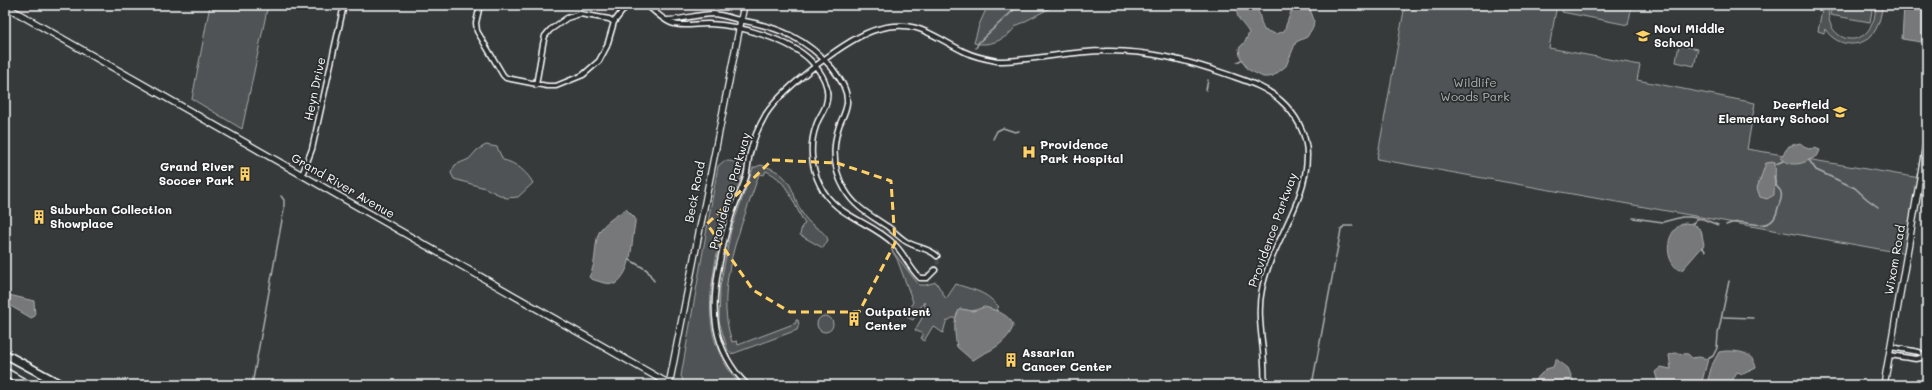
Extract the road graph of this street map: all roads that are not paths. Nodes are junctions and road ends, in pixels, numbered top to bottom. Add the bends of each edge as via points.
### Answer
1 (344, 5) edge
2 (480, 5) edge
3 (627, 5) edge
4 (647, 5) edge
5 (744, 5) edge
6 (5, 6) edge
7 (710, 14) junction
8 (693, 17) junction
9 (666, 20) junction
10 (740, 20) junction
11 (614, 22) junction
12 (693, 24) junction
13 (709, 24) junction
14 (739, 29) junction
15 (825, 60) junction
16 (816, 67) junction
17 (536, 85) junction
18 (1927, 139) edge
19 (302, 175) junction
20 (937, 256) dead end
21 (935, 270) dead end
22 (1891, 347) junction
23 (5, 354) edge
24 (1890, 355) junction
25 (1926, 358) edge
26 (5, 372) edge
27 (28, 385) edge
28 (62, 385) edge
29 (669, 385) edge
30 (747, 385) edge
31 (1264, 385) edge
32 (1884, 385) edge

1 - 19 street, Heyn Drive via 312,149
2 - 17 street via 477,31 502,75 510,80
3 - 11 street
4 - 9 street
5 - 10 main road, Beck Road
6 - 19 main road, Grand River Avenue
7 - 8 street
7 - 10 street
7 - 13 street
8 - 9 street
8 - 12 street
9 - 12 street via 678,25
10 - 14 main road, Beck Road
10 - 15 street via 767,25 786,33 809,46
11 - 17 street via 600,61 588,72 556,86
11 - 17 street via 580,14 567,18 550,30 545,36
12 - 13 street
13 - 14 street
14 - 16 street via 783,42 803,54
14 - 29 main road, Beck Road
15 - 16 street, Providence Parkway
15 - 20 street via 843,83 847,98 834,151 844,190 864,212 908,242
15 - 31 street, Providence Parkway via 868,32 889,26 901,26 927,31 964,52 985,59 1011,61 1091,51 1138,53 1199,65 1238,78 1271,93 1293,114 1299,124 1307,154 1304,179 1262,288 1259,310 1264,351
16 - 21 street via 824,78 827,90 826,104 816,126 812,144 814,169 823,191 842,212 875,229 895,245 920,278 927,278
16 - 30 street, Providence Parkway via 782,94 765,116 750,151 746,175 726,230 714,294 714,318 718,338 728,361
18 - 22 main road, Wixom Road
19 - 29 main road, Grand River Avenue
22 - 24 main road, Wixom Road
22 - 25 street via 1919,352
23 - 28 highway
24 - 25 street
24 - 32 main road, Wixom Road
26 - 27 highway

